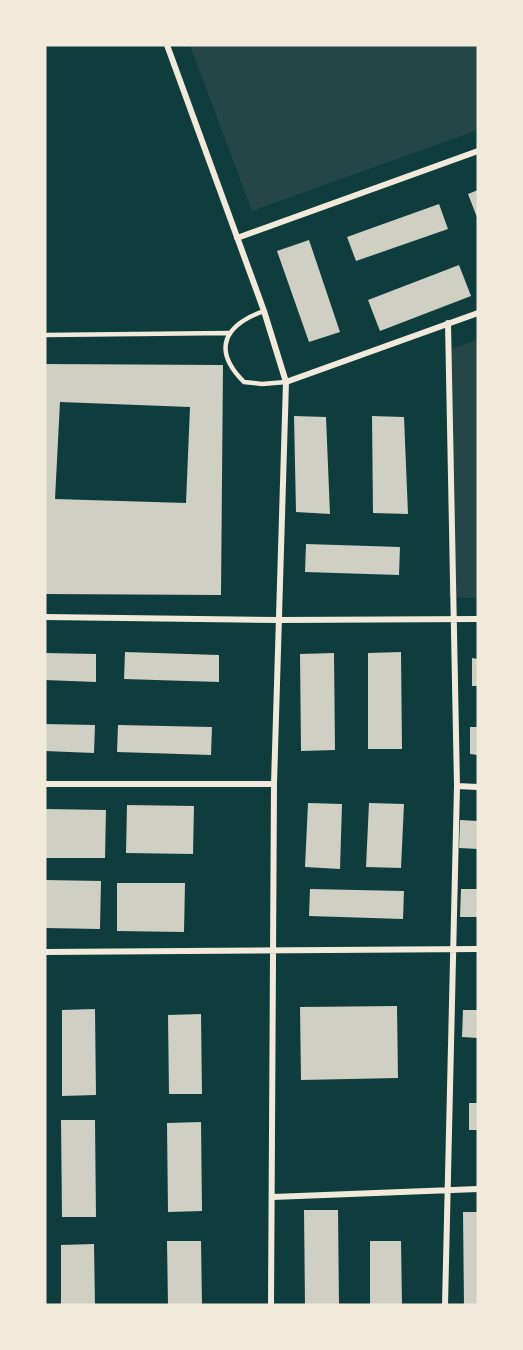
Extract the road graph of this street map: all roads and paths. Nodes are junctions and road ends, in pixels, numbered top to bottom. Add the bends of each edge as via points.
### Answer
1 (167, 45) edge
2 (478, 151) edge
3 (237, 238) junction
4 (264, 311) junction
5 (478, 313) edge
6 (448, 323) junction
7 (229, 333) junction
8 (45, 335) edge
9 (286, 382) junction
10 (45, 617) edge
11 (478, 619) edge
12 (278, 620) junction
13 (456, 620) junction
14 (45, 784) edge
15 (274, 784) junction
16 (458, 786) junction
17 (478, 787) edge
18 (452, 949) junction
19 (478, 949) edge
20 (45, 952) edge
21 (272, 952) junction
22 (447, 1188) junction
23 (478, 1189) edge
24 (273, 1197) junction
25 (271, 1305) edge
26 (445, 1305) edge

1 - 3 street
2 - 3 street
3 - 4 street
4 - 7 lane via 246,318
4 - 9 street
5 - 6 street
6 - 9 street
6 - 13 street
7 - 8 lane
7 - 9 lane via 226,342 230,363 244,382
9 - 12 street
10 - 12 street
11 - 13 street
12 - 13 street
12 - 15 street
13 - 16 street
14 - 15 street
15 - 21 street
16 - 17 street
16 - 18 street
18 - 19 street
18 - 21 street
18 - 22 street
20 - 21 street
21 - 24 street
22 - 23 street
22 - 24 street
22 - 26 street
24 - 25 street

